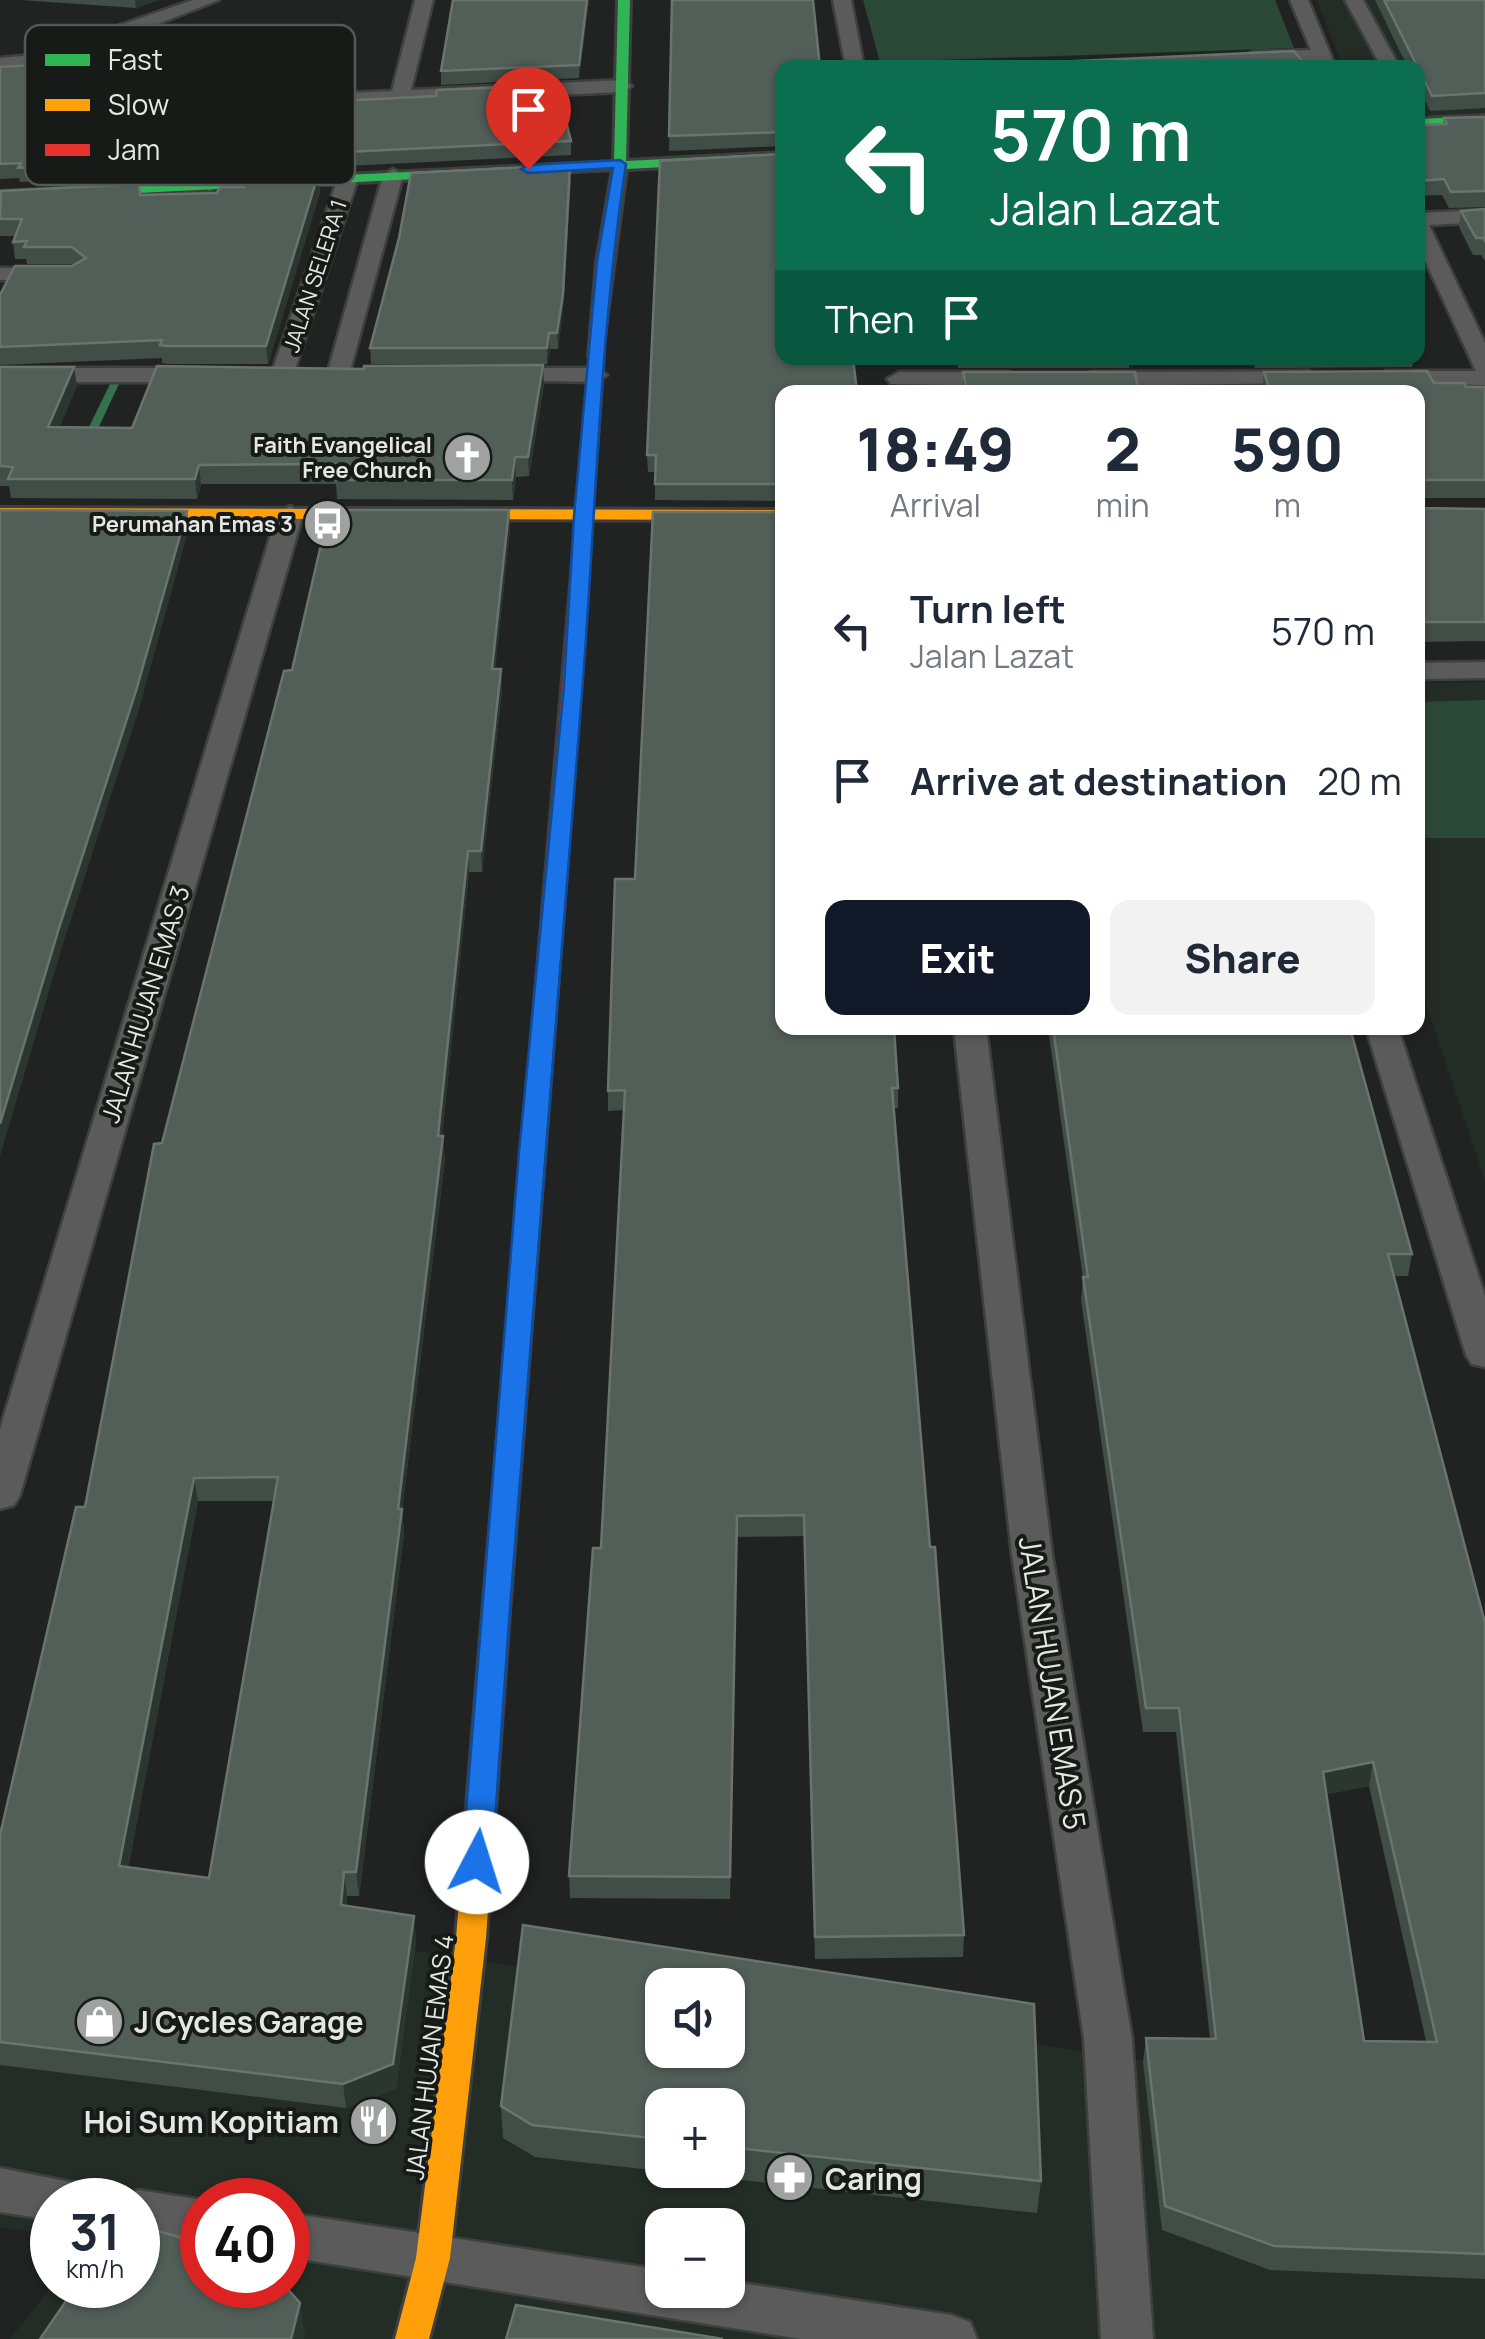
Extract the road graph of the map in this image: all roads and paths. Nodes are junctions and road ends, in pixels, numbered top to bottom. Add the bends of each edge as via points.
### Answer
1 (210, 0) edge
2 (424, 0) edge
3 (624, 0) edge
4 (842, 0) edge
5 (1299, 0) edge
6 (1354, 0) edge
7 (139, 24) joint
8 (136, 25) edge
9 (1242, 58) edge
10 (853, 60) edge
11 (1297, 60) edge
12 (1324, 60) edge
13 (1387, 60) edge
14 (25, 61) edge
15 (0, 63) edge
16 (624, 86) junction
17 (400, 96) junction
18 (355, 98) edge
19 (1485, 120) edge
20 (1425, 121) edge
21 (775, 156) edge
22 (620, 164) junction
23 (394, 176) junction
24 (355, 178) edge
25 (210, 185) edge
26 (347, 185) edge
27 (0, 196) edge
28 (1485, 216) edge
29 (1425, 221) edge
30 (1425, 237) edge
31 (0, 274) edge
32 (74, 274) edge
33 (1485, 367) edge
34 (1191, 368) edge
35 (0, 375) edge
36 (222, 375) edge
37 (252, 375) edge
38 (320, 375) junction
39 (470, 375) edge
40 (596, 375) junction
41 (899, 376) edge
42 (1037, 378) edge
43 (1076, 378) edge
44 (1332, 378) edge
45 (1371, 378) edge
46 (1485, 378) edge
47 (0, 514) edge
48 (290, 514) junction
49 (775, 515) edge
50 (582, 516) junction
51 (1485, 670) edge
52 (1425, 671) edge
53 (971, 1035) edge
54 (1384, 1035) edge
55 (1475, 1294) edge
56 (1485, 1355) edge
57 (0, 1495) edge
58 (0, 2190) edge
59 (30, 2195) edge
60 (310, 2238) edge
61 (433, 2258) junction
62 (412, 2339) edge
63 (950, 2339) edge
64 (1127, 2339) edge

1 - 7 street
2 - 17 street
3 - 16 street, JALAN HUJAN EMAS 4
4 - 10 street
5 - 12 street
6 - 13 street
7 - 8 street
9 - 11 street
14 - 15 street
16 - 17 street
16 - 22 street, JALAN HUJAN EMAS 4
17 - 18 street
19 - 20 street
21 - 22 street
22 - 23 street
22 - 40 street, JALAN HUJAN EMAS 4
23 - 24 street
23 - 38 street, JALAN SELERA 1
25 - 27 street
26 - 38 street, JALAN SELERA 1
28 - 29 street
30 - 33 street
31 - 32 street
34 - 43 street
34 - 44 street
35 - 36 street
37 - 38 street
39 - 40 street
40 - 50 street, JALAN HUJAN EMAS 4
41 - 42 street
45 - 46 street
47 - 48 street
48 - 50 street
48 - 57 street, JALAN HUJAN EMAS 3
49 - 50 street
50 - 61 street, JALAN HUJAN EMAS 4 via 471,1938
51 - 52 street
53 - 64 street, JALAN HUJAN EMAS 5 via 1032,1554 1108,2039
54 - 55 street
55 - 56 street
58 - 59 street
60 - 61 street
61 - 62 street, JALAN HUJAN EMAS 4
61 - 63 street

